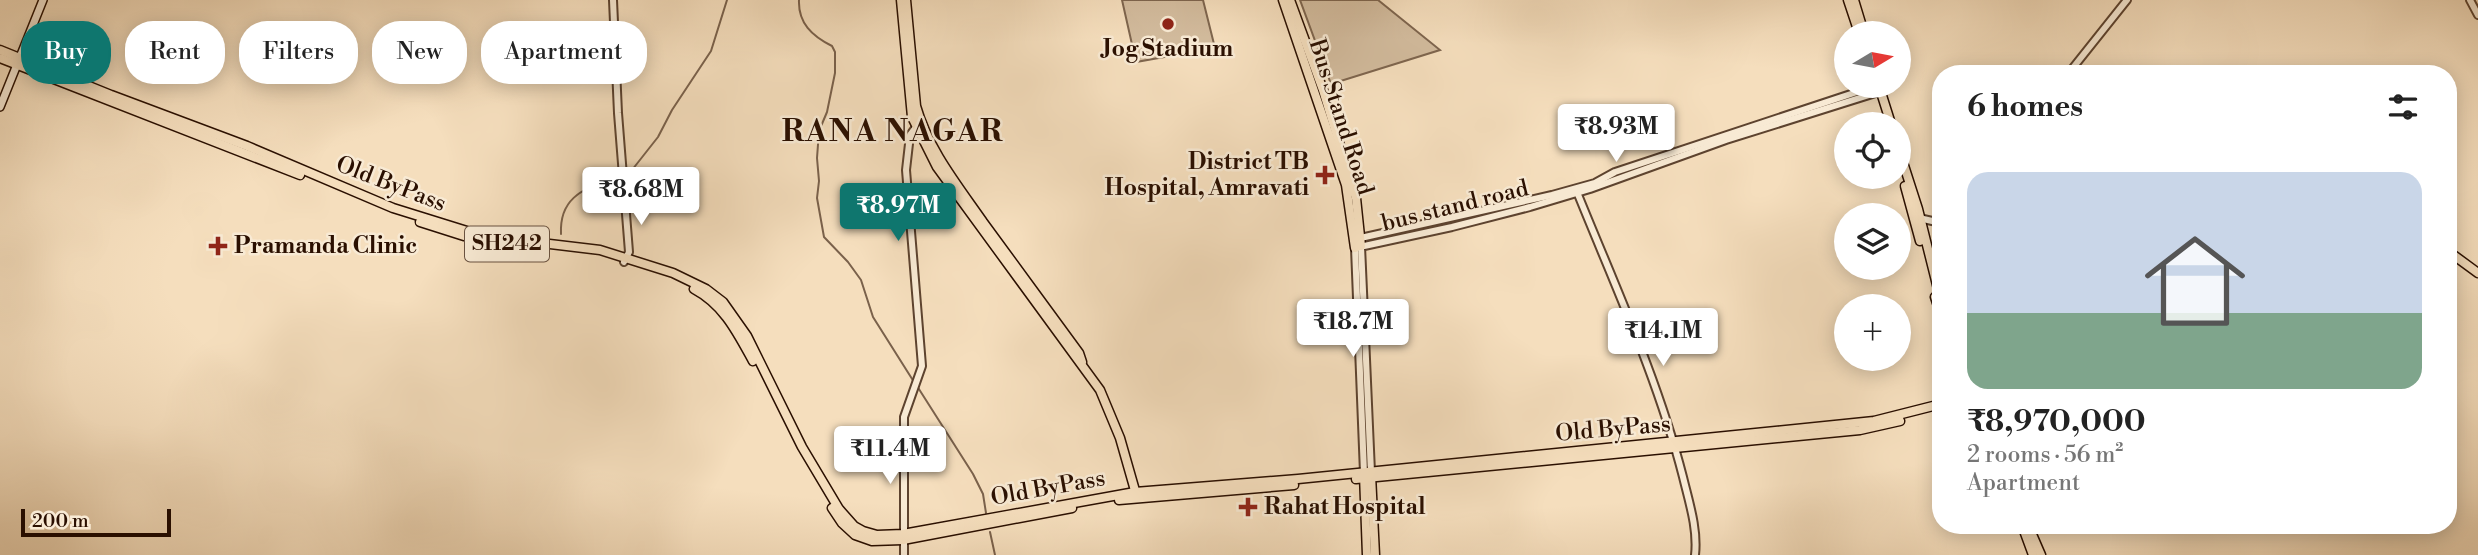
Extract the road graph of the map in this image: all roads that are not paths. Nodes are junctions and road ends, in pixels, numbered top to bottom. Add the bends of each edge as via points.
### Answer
1 (43, 0) edge
2 (613, 0) edge
3 (901, 0) edge
4 (906, 0) edge
5 (1283, 0) edge
6 (1290, 0) edge
7 (1848, 0) edge
8 (1854, 0) edge
9 (2127, 0) edge
10 (2470, 0) edge
11 (2478, 15) edge
12 (1854, 21) edge
13 (1860, 21) edge
14 (0, 50) edge
15 (0, 58) edge
16 (19, 62) junction
17 (2075, 65) edge
18 (1846, 98) edge
19 (1856, 98) edge
20 (0, 107) edge
21 (918, 124) junction
22 (1907, 189) edge
23 (1910, 189) edge
24 (1577, 192) junction
25 (1917, 217) junction
26 (1932, 221) edge
27 (1358, 243) junction
28 (2457, 258) edge
29 (626, 260) junction
30 (1932, 270) edge
31 (2478, 273) edge
32 (1932, 278) edge
33 (1932, 409) edge
34 (1675, 446) junction
35 (1367, 475) junction
36 (1136, 495) junction
37 (2025, 534) edge
38 (2032, 534) edge
39 (903, 537) junction
40 (904, 555) edge
41 (1367, 555) edge
42 (1375, 555) edge
43 (1695, 555) edge
44 (2033, 555) edge
45 (2041, 555) edge

1 - 16 main road
2 - 29 street
3 - 21 main road via 912,117
4 - 21 main road
5 - 27 main road, Bus Stand Road via 1346,185
6 - 27 main road, Bus Stand Road via 1348,168 1356,198
7 - 12 main road
8 - 13 main road
9 - 17 street
10 - 11 street
14 - 16 main road, Old ByPass / SH242
15 - 16 main road, Old ByPass / SH242
16 - 20 main road
16 - 29 main road, Old ByPass / SH242 via 435,222 483,236 600,250
18 - 27 street, bus stand road via 1615,172 1595,183
19 - 24 street, bus stand road
21 - 36 main road via 1079,353 1105,399
21 - 39 street via 910,135 906,170 922,366 904,417
22 - 25 main road
23 - 25 main road
24 - 27 street, bus stand road via 1452,228
24 - 34 street
25 - 26 street
25 - 30 main road
25 - 32 main road
27 - 35 street
28 - 31 main road
29 - 39 main road, Old ByPass / SH242 via 673,273 723,302 747,336 802,447 839,509 863,531
33 - 34 main road, Old ByPass / SH242 via 1874,421
34 - 35 main road, Old ByPass / SH242
34 - 43 street via 1693,517
35 - 36 main road, Old ByPass / SH242
35 - 41 main road
35 - 42 main road
36 - 39 main road, Old ByPass / SH242
37 - 44 main road
38 - 45 main road
39 - 40 street

